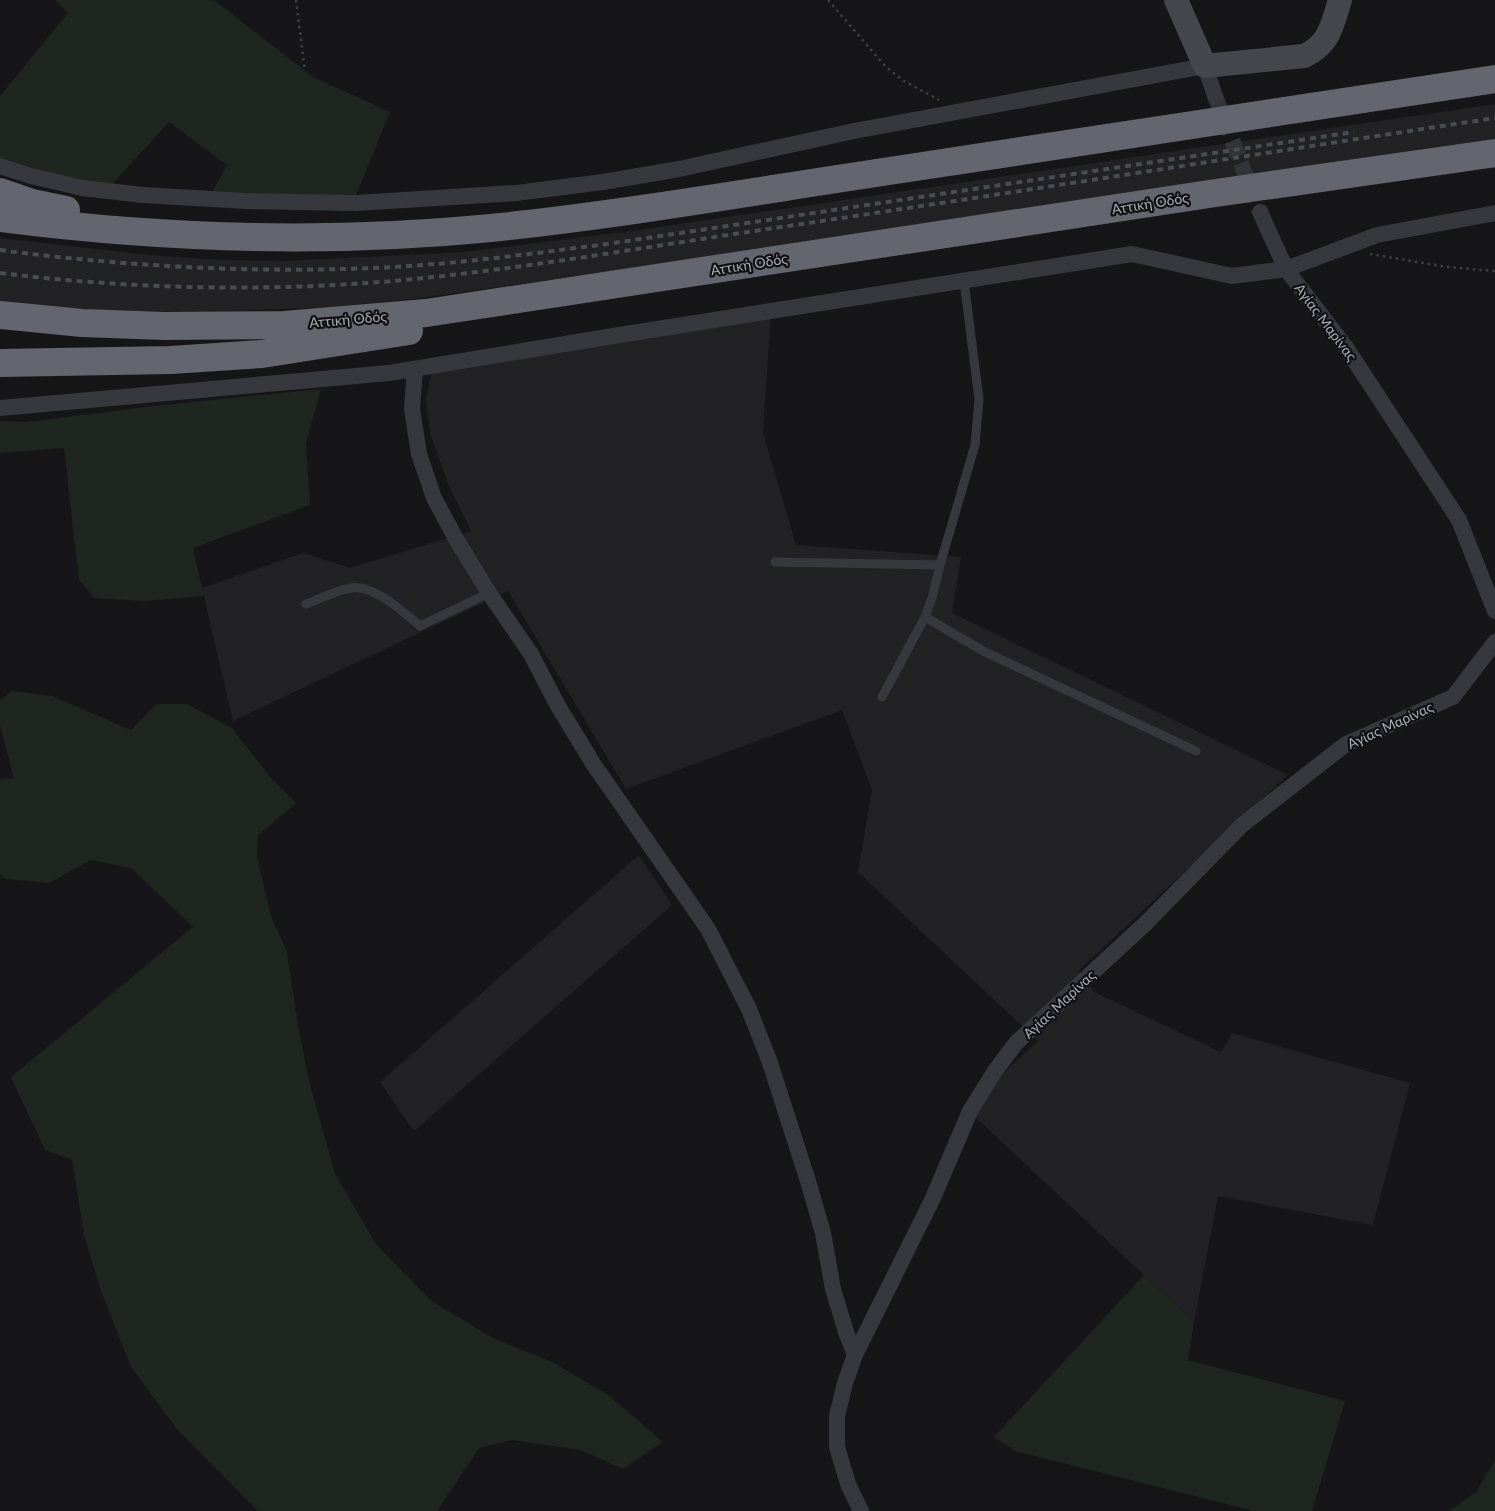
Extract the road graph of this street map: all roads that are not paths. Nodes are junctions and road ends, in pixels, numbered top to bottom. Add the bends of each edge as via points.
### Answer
1 (1176, 0) edge
2 (1340, 0) edge
3 (1205, 66) junction
4 (1495, 79) edge
5 (1215, 96) tunnel mouth
6 (1495, 153) edge
7 (0, 166) edge
8 (0, 192) edge
9 (1260, 212) tunnel mouth
10 (1495, 213) edge
11 (0, 218) edge
12 (182, 236) junction
13 (1286, 269) junction
14 (964, 281) junction
15 (561, 292) junction
16 (0, 315) edge
17 (0, 363) edge
18 (415, 369) junction
19 (0, 408) edge
20 (775, 562) dead end
21 (940, 565) junction
22 (489, 593) junction
23 (306, 604) dead end
24 (1495, 611) edge
25 (925, 617) junction
26 (1495, 642) edge
27 (882, 697) dead end
28 (1196, 751) dead end
29 (855, 1355) junction
30 (861, 1511) edge

1 - 3 street
2 - 3 street via 1328,34 1319,48 1304,56
3 - 5 street
3 - 7 street via 854,131 679,169 516,193 356,203 245,201 82,188
4 - 12 highway via 490,228 287,238
6 - 15 highway, Αττική Οδός
8 - 12 highway via 32,203
9 - 13 street, Αγίας Μαρίνας
10 - 13 street via 1377,235
11 - 12 highway
13 - 14 street via 1232,276 1132,254
13 - 24 street, Αγίας Μαρίνας via 1345,346 1459,520
14 - 18 street
14 - 21 lane via 978,400 975,444
15 - 16 highway, Αττική Οδός via 426,313 284,325 91,324
15 - 17 highway via 511,315 262,354 171,360
18 - 19 street
18 - 22 street via 412,409 418,454 434,498
20 - 21 lane
21 - 25 lane
22 - 23 lane via 420,626 369,590 351,588
22 - 29 street via 531,654 594,765 708,929 749,1009 803,1164 823,1233 833,1289
25 - 27 lane
25 - 28 lane via 985,652
26 - 29 street, Αγίας Μαρίνας via 1453,697 1346,744 1242,825 1146,923 1016,1043 970,1111 933,1198
29 - 30 street, Αγίας Μαρίνας via 837,1416 837,1447 848,1484

